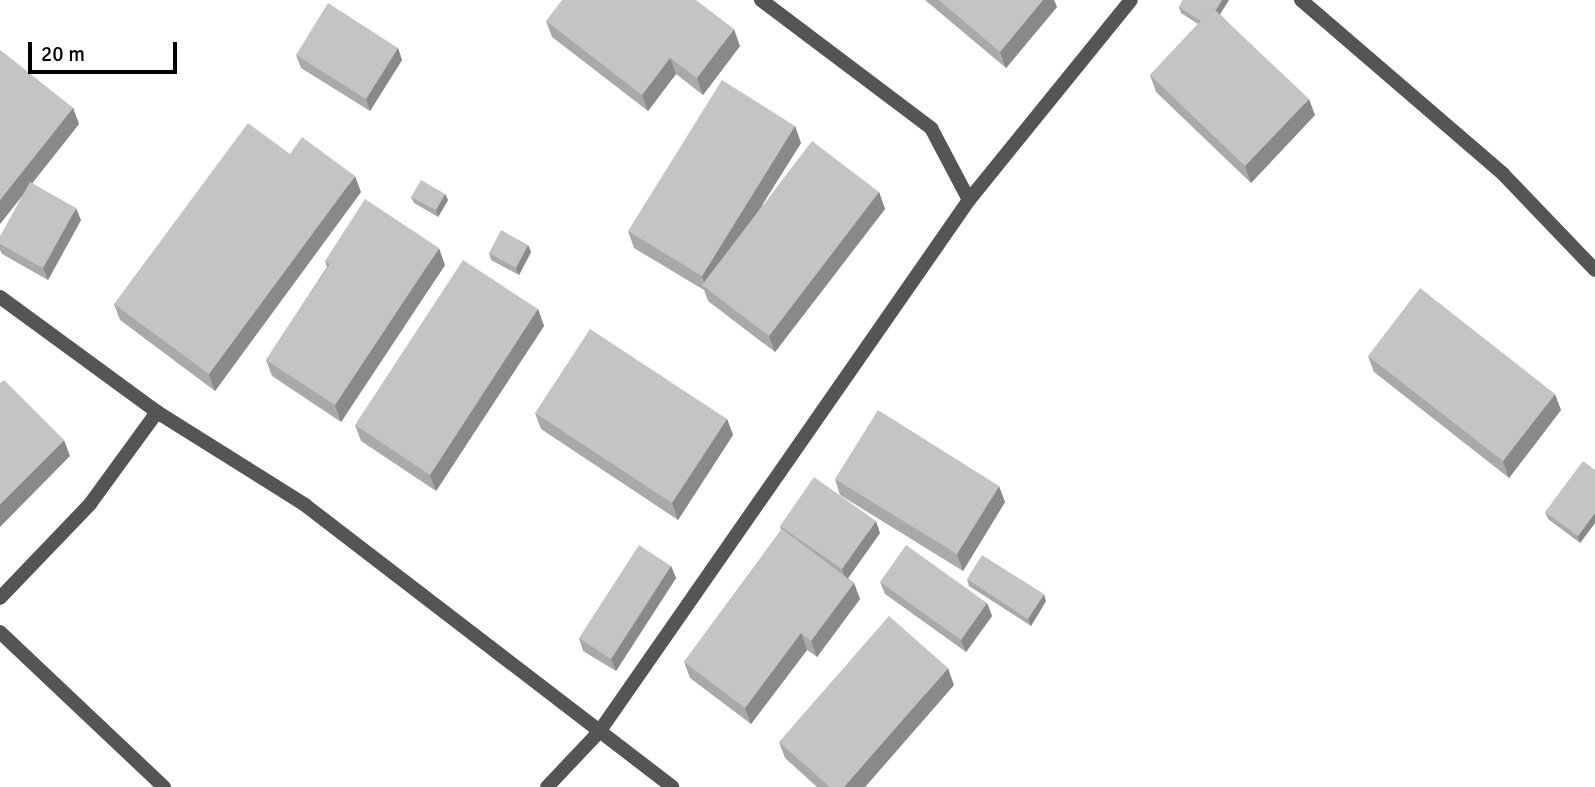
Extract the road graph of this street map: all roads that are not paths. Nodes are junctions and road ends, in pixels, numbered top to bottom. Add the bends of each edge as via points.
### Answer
1 (761, 0) edge
2 (1131, 0) edge
3 (1301, 0) edge
4 (969, 200) junction
5 (1595, 270) edge
6 (0, 297) edge
7 (157, 412) junction
8 (0, 598) edge
9 (0, 632) edge
10 (598, 732) junction
11 (164, 787) edge
12 (547, 787) edge
13 (672, 787) edge

1 - 4 street via 931,128
2 - 4 street
3 - 5 street via 1503,174
4 - 10 street
6 - 7 street
7 - 8 street via 90,504
7 - 10 street via 305,505 464,622
9 - 11 street
10 - 12 street
10 - 13 street

